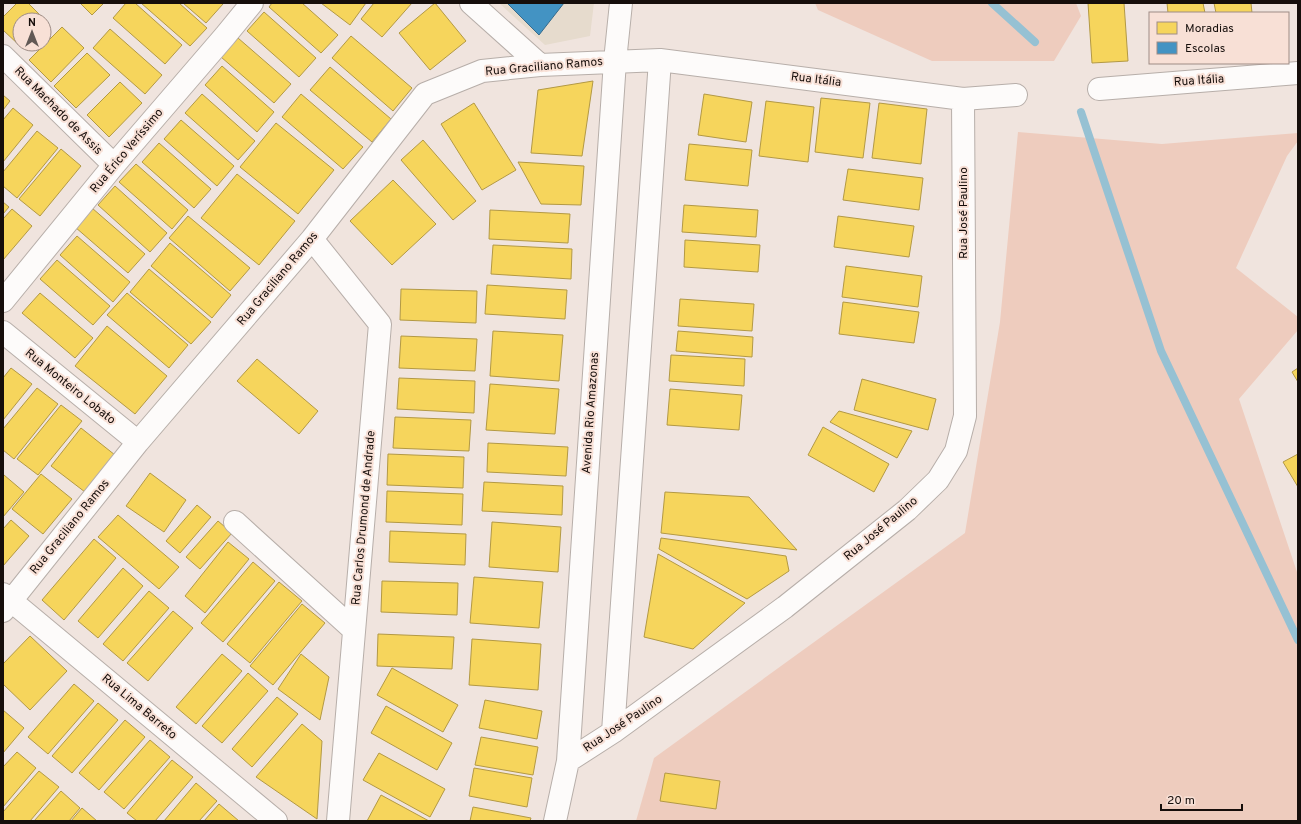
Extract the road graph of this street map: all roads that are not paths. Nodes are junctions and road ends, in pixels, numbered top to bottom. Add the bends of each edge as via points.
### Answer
1 (252, 3) edge
2 (471, 3) edge
3 (621, 3) edge
4 (3, 56) edge
5 (660, 60) junction
6 (615, 61) junction
7 (540, 65) junction
8 (1298, 73) edge
9 (1099, 89) dead end
10 (1016, 95) dead end
11 (963, 99) junction
12 (114, 165) junction
13 (312, 239) junction
14 (3, 301) edge
15 (3, 332) edge
16 (138, 442) junction
17 (235, 522) dead end
18 (6, 602) edge
19 (354, 630) junction
20 (613, 732) junction
21 (568, 761) junction
22 (276, 821) edge
23 (338, 821) edge
24 (555, 821) edge

1 - 12 street, Rua Érico Veríssimo
2 - 7 street
3 - 6 street, Avenida Rio Amazonas
4 - 12 street, Rua Machado de Assis
5 - 6 street, Rua Itália
5 - 11 street, Rua Itália
5 - 20 street
6 - 7 street, Rua Graciliano Ramos
6 - 21 street, Avenida Rio Amazonas
7 - 13 street, Rua Graciliano Ramos via 482,71 425,94
8 - 9 street, Rua Itália
10 - 11 street, Rua Itália
11 - 20 street, Rua José Paulino via 965,416 956,451 938,480 907,510 785,607
12 - 14 street, Rua Érico Veríssimo
13 - 16 street, Rua Graciliano Ramos
13 - 19 street, Rua Carlos Drumond de Andrade via 380,324
15 - 16 street, Rua Monteiro Lobato
16 - 18 street, Rua Graciliano Ramos
17 - 19 street
18 - 22 street, Rua Lima Barreto
19 - 23 street, Rua Carlos Drumond de Andrade
20 - 21 street, Rua José Paulino
21 - 24 street, Avenida Rio Amazonas

